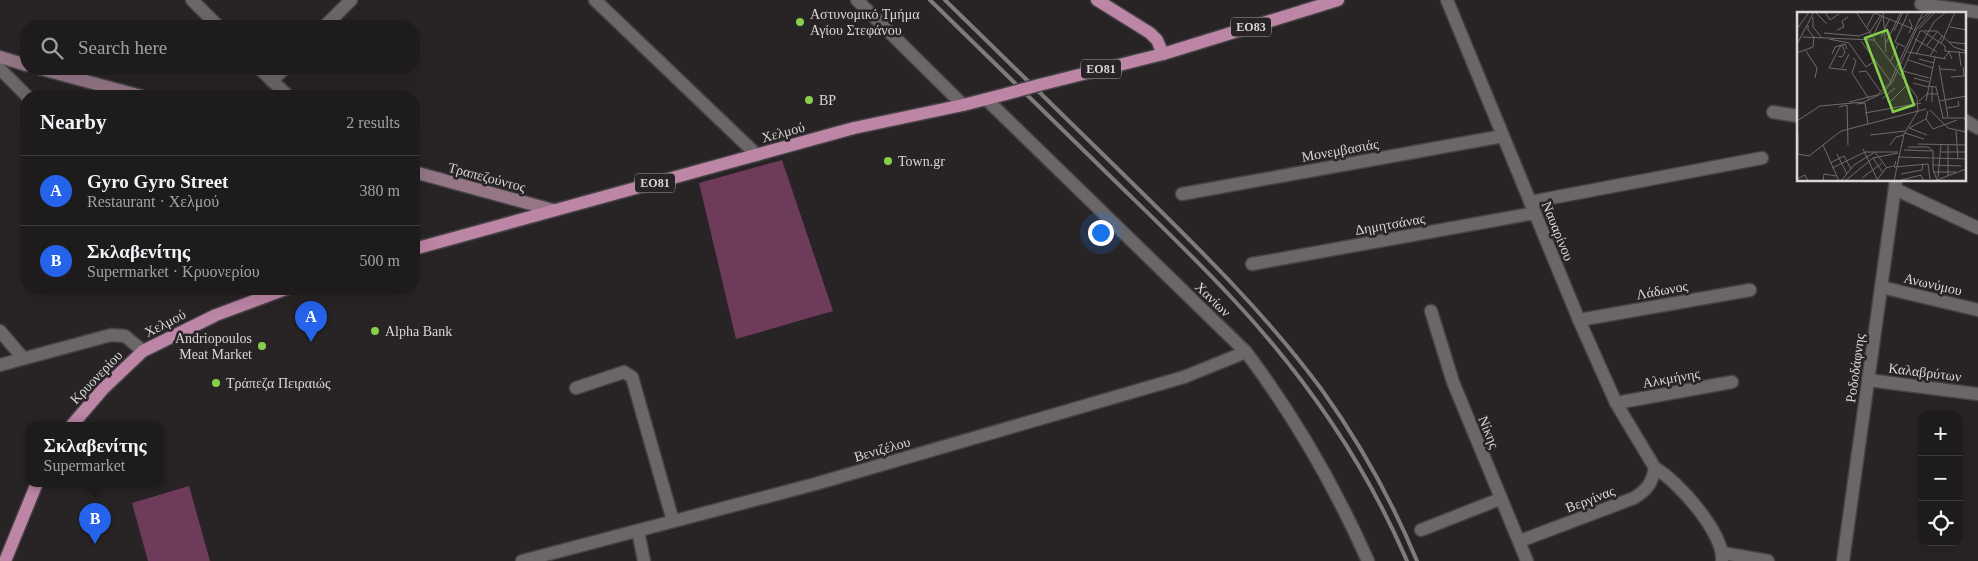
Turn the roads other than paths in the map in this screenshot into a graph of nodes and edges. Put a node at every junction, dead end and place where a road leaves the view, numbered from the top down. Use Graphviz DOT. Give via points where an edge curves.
graph roads {
  1 [pos="192,0"];
  2 [pos="351,0"];
  3 [pos="596,0"];
  4 [pos="857,0"];
  5 [pos="1097,0"];
  6 [pos="1338,0"];
  7 [pos="1447,0"];
  8 [pos="1921,6"];
  9 [pos="1978,12"];
  10 [pos="212,20"];
  11 [pos="332,20"];
  12 [pos="1163,54"];
  13 [pos="0,57"];
  14 [pos="20,63"];
  15 [pos="0,69"];
  16 [pos="63,75"];
  17 [pos="266,75"];
  18 [pos="278,75"];
  19 [pos="272,81"];
  20 [pos="22,90"];
  21 [pos="119,90"];
  22 [pos="282,90"];
  23 [pos="986,99"];
  24 [pos="963,105"];
  25 [pos="1773,112"];
  26 [pos="1797,116"];
  27 [pos="1966,121"];
  28 [pos="1978,128"];
  29 [pos="1503,136"];
  30 [pos="757,155"];
  31 [pos="1762,158"];
  32 [pos="420,174"];
  33 [pos="1896,185"];
  34 [pos="1182,194"];
  35 [pos="1532,208"];
  36 [pos="553,210"];
  37 [pos="1978,228"];
  38 [pos="420,247"];
  39 [pos="1252,264"];
  40 [pos="1881,287"];
  41 [pos="1750,290"];
  42 [pos="269,295"];
  43 [pos="1978,310"];
  44 [pos="1431,311"];
  45 [pos="1579,320"];
  46 [pos="0,331"];
  47 [pos="143,351"];
  48 [pos="1246,352"];
  49 [pos="23,358"];
  50 [pos="0,365"];
  51 [pos="1868,380"];
  52 [pos="1732,382"];
  53 [pos="576,388"];
  54 [pos="1978,394"];
  55 [pos="1616,403"];
  56 [pos="75,422"];
  57 [pos="1655,468"];
  58 [pos="35,487"];
  59 [pos="1500,498"];
  60 [pos="673,520"];
  61 [pos="1421,530"];
  62 [pos="638,531"];
  63 [pos="1520,541"];
  64 [pos="1722,557"];
  65 [pos="5,561"];
  66 [pos="522,561"];
  67 [pos="644,561"];
  68 [pos="1368,561"];
  69 [pos="1527,561"];
  70 [pos="1768,561"];
  71 [pos="1843,561"];
  1 -- 10 [label="street"];
  2 -- 11 [label="street"];
  3 -- 30 [label="street"];
  4 -- 24 [label="street"];
  5 -- 12 [label="main road" via="1150,33"];
  6 -- 12 [label="main road, ΕΟ83"];
  7 -- 29 [label="street, Ναυαρίνου"];
  8 -- 9 [label="street"];
  12 -- 23 [label="main road, Χελμού / ΕΟ81, bridge"];
  13 -- 14 [label="main road"];
  15 -- 20 [label="street"];
  16 -- 21 [label="main road"];
  17 -- 19 [label="street"];
  18 -- 19 [label="street"];
  19 -- 22 [label="street"];
  23 -- 24 [label="main road, Χελμού / ΕΟ81"];
  23 -- 48 [label="street, Χανίων"];
  24 -- 30 [label="main road, Χελμού / ΕΟ81" via="854,128"];
  25 -- 26 [label="street"];
  27 -- 28 [label="street"];
  29 -- 34 [label="street, Μονεμβασιάς"];
  29 -- 35 [label="street, Ναυαρίνου"];
  30 -- 36 [label="main road, Χελμού / ΕΟ81"];
  31 -- 35 [label="street, Δημητσάνας"];
  32 -- 36 [label="main road, Τραπεζούντος"];
  33 -- 37 [label="street"];
  33 -- 40 [label="street, Ροδοδάφνης"];
  35 -- 39 [label="street, Δημητσάνας"];
  35 -- 45 [label="street, Ναυαρίνου"];
  36 -- 38 [label="main road, Χελμού"];
  40 -- 43 [label="street, Ανωνύμου"];
  40 -- 51 [label="street, Ροδοδάφνης"];
  41 -- 45 [label="street, Λάδωνος"];
  42 -- 47 [label="main road, Χελμού" via="216,314"];
  44 -- 59 [label="street, Νίκης" via="1453,382"];
  45 -- 55 [label="street, Ναυαρίνου"];
  46 -- 49 [label="street"];
  47 -- 49 [label="street, Χελμού" via="119,334"];
  47 -- 56 [label="main road, Κρυονερίου"];
  48 -- 60 [label="street, Βενιζέλου" via="1184,377 815,484"];
  48 -- 68 [label="street, Χανίων" via="1273,388 1321,466"];
  49 -- 50 [label="street, Χελμού"];
  51 -- 54 [label="street, Καλαβρύτων"];
  51 -- 71 [label="street, Ροδοδάφνης"];
  52 -- 55 [label="street, Αλκμήνης"];
  53 -- 60 [label="street" via="624,372 632,377"];
  55 -- 57 [label="street, Ναυαρίνου"];
  57 -- 63 [label="street, Βεργίνας" via="1648,487 1634,498"];
  57 -- 64 [label="street" via="1673,480 1711,527"];
  58 -- 65 [label="main road"];
  59 -- 61 [label="street"];
  59 -- 63 [label="street, Νίκης"];
  60 -- 62 [label="street, Βενιζέλου"];
  62 -- 66 [label="street, Βενιζέλου"];
  62 -- 67 [label="street"];
  63 -- 69 [label="street, Νίκης"];
  64 -- 70 [label="street"];
}
